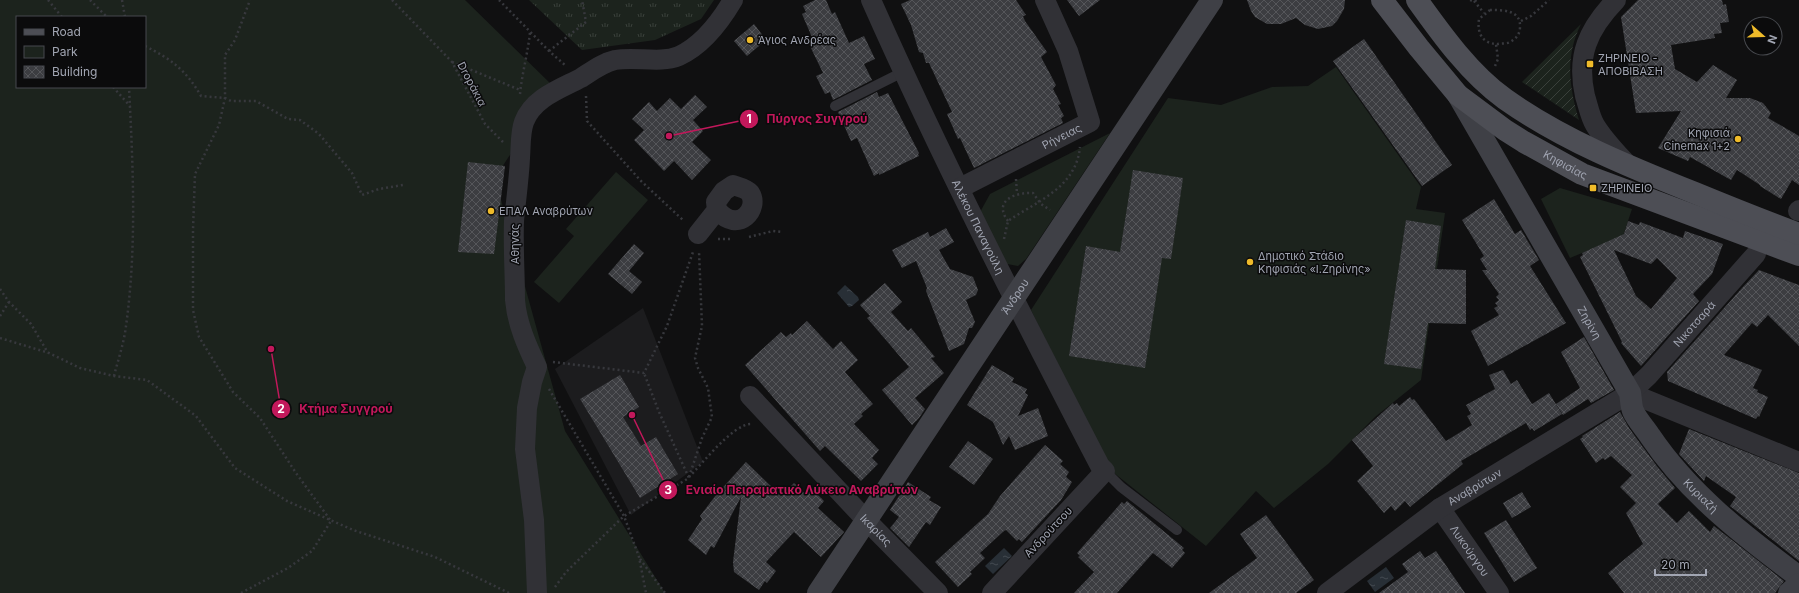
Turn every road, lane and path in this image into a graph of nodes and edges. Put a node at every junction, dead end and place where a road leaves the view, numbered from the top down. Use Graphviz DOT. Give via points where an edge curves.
graph roads {
  1 [pos="48,0"];
  2 [pos="90,0"];
  3 [pos="122,0"];
  4 [pos="250,0"];
  5 [pos="392,0"];
  6 [pos="499,0"];
  7 [pos="582,0"];
  8 [pos="733,0"];
  9 [pos="871,0"];
  10 [pos="1045,0"];
  11 [pos="1212,0"];
  12 [pos="1382,0"];
  13 [pos="1417,0"];
  14 [pos="1474,0"];
  15 [pos="1549,0"];
  16 [pos="1616,0"];
  17 [pos="1484,13"];
  18 [pos="61,16"];
  19 [pos="106,16"];
  20 [pos="125,16"];
  21 [pos="1521,21"];
  22 [pos="146,46"];
  23 [pos="550,52"];
  24 [pos="452,62"];
  25 [pos="903,72"];
  26 [pos="582,77"];
  27 [pos="114,88"];
  28 [pos="129,88"];
  29 [pos="520,90"];
  30 [pos="1458,95"];
  31 [pos="225,98"];
  32 [pos="835,106"];
  33 [pos="130,107"];
  34 [pos="1082,126"];
  35 [pos="520,158"];
  36 [pos="1629,166"];
  37 [pos="402,185"];
  38 [pos="960,188"];
  39 [pos="1039,201"];
  40 [pos="717,210"];
  41 [pos="1067,218"];
  42 [pos="1008,221"];
  43 [pos="783,232"];
  44 [pos="698,234"];
  45 [pos="1799,234"];
  46 [pos="743,238"];
  47 [pos="736,239"];
  48 [pos="993,253"];
  49 [pos="1756,254"];
  50 [pos="1799,255"];
  51 [pos="0,289"];
  52 [pos="1013,299"];
  53 [pos="9,302"];
  54 [pos="0,316"];
  55 [pos="0,338"];
  56 [pos="48,353"];
  57 [pos="535,364"];
  58 [pos="644,373"];
  59 [pos="114,376"];
  60 [pos="1630,393"];
  61 [pos="750,396"];
  62 [pos="778,426"];
  63 [pos="1799,462"];
  64 [pos="1105,471"];
  65 [pos="689,478"];
  66 [pos="1440,508"];
  67 [pos="624,516"];
  68 [pos="866,520"];
  69 [pos="331,521"];
  70 [pos="1177,530"];
  71 [pos="639,557"];
  72 [pos="1799,577"];
  73 [pos="1799,584"];
  74 [pos="1332,592"];
  75 [pos="241,593"];
  76 [pos="509,593"];
  77 [pos="537,593"];
  78 [pos="551,593"];
  79 [pos="646,593"];
  80 [pos="665,593"];
  81 [pos="818,593"];
  82 [pos="938,593"];
  83 [pos="992,593"];
  84 [pos="1499,593"];
  85 [pos="1789,593"];
  1 -- 18 [label="path"];
  2 -- 19 [label="path"];
  3 -- 20 [label="path"];
  4 -- 31 [label="path" via="235,40 225,54"];
  5 -- 24 [label="path, Dropάκια"];
  6 -- 23 [label="path"];
  7 -- 23 [label="path" via="586,22"];
  8 -- 26 [label="street, Αθηνάς" via="721,20 699,43 678,56 656,60 615,60 596,67"];
  9 -- 25 [label="street, Αλέκου Παναγούλη"];
  10 -- 34 [label="street, Ρήνειας" via="1068,51 1090,122"];
  11 -- 41 [label="main road, Άνδρου"];
  12 -- 30 [label="main road, Κηφισίας"];
  13 -- 36 [label="main road" via="1477,74 1505,99 1551,128"];
  14 -- 17 [label="path"];
  15 -- 21 [label="path"];
  16 -- 36 [label="street" via="1593,27 1587,42 1582,68 1583,85 1594,124 1608,144"];
  17 -- 21 [label="path" via="1490,10 1508,11 1517,15"];
  17 -- 21 [label="path" via="1479,19 1478,28 1481,38 1490,44 1509,43 1520,31"];
  22 -- 31 [label="path" via="166,56 190,78 201,96"];
  23 -- 26 [label="path"];
  24 -- 29 [label="path"];
  24 -- 35 [label="path, Dropάκια" via="485,124"];
  25 -- 32 [label="lane"];
  25 -- 38 [label="street, Αλέκου Παναγούλη"];
  26 -- 35 [label="street, Αθηνάς" via="534,106 524,121"];
  26 -- 44 [label="path" via="587,121 640,181"];
  27 -- 33 [label="path"];
  28 -- 33 [label="path"];
  30 -- 50 [label="main road, Κηφισίας" via="1511,134 1582,174"];
  30 -- 60 [label="main road, Ζηρίνη"];
  31 -- 37 [label="path" via="231,102 256,101 288,119 300,120 319,134 352,173 362,195"];
  31 -- 69 [label="path" via="219,125 195,174 193,310 199,337 233,392 260,418"];
  33 -- 59 [label="path" via="134,193 132,256 126,327"];
  34 -- 38 [label="street, Ρήνειας"];
  34 -- 39 [label="path" via="1080,152 1067,179 1048,197"];
  35 -- 57 [label="street, Αθηνάς" via="514,223 515,300 520,328"];
  36 -- 45 [label="main road"];
  38 -- 48 [label="street, Αλέκου Παναγούλη"];
  39 -- 41 [label="path" via="1047,209"];
  39 -- 42 [label="path"];
  39 -- 42 [label="path" via="1033,194 1013,195 1003,206 1004,216"];
  40 -- 44 [label="street"];
  41 -- 52 [label="main road, Άνδρου"];
  42 -- 48 [label="path" via="1004,240"];
  43 -- 46 [label="path" via="773,231"];
  44 -- 47 [label="path" via="723,240"];
  44 -- 58 [label="path" via="667,326"];
  44 -- 65 [label="path" via="702,326 695,358 708,388 712,417"];
  48 -- 52 [label="street, Αλέκου Παναγούλη"];
  49 -- 60 [label="street, Νικοτσαρά"];
  51 -- 53 [label="path"];
  52 -- 64 [label="street, Αλέκου Παναγούλη" via="1100,466"];
  52 -- 68 [label="main road, Άνδρου"];
  53 -- 54 [label="path"];
  53 -- 56 [label="path" via="31,324"];
  55 -- 56 [label="path"];
  56 -- 59 [label="path" via="80,368"];
  57 -- 58 [label="path"];
  57 -- 67 [label="path"];
  57 -- 77 [label="street" via="527,408 525,449 534,520"];
  58 -- 65 [label="path"];
  59 -- 69 [label="path" via="147,380 196,416 235,468 287,501"];
  60 -- 63 [label="street"];
  60 -- 66 [label="street, Αναβρύτων"];
  60 -- 72 [label="main road, Κυριαζή" via="1632,410 1662,453 1686,481 1742,534"];
  61 -- 62 [label="street, Ικαρίας"];
  62 -- 65 [label="path" via="746,424 731,433"];
  62 -- 68 [label="street, Ικαρίας"];
  64 -- 70 [label="lane"];
  64 -- 83 [label="street, Ανδρούτσου"];
  65 -- 67 [label="path"];
  66 -- 74 [label="street, Αναβρύτων"];
  66 -- 84 [label="street, Λυκούργου"];
  67 -- 71 [label="path"];
  67 -- 78 [label="path" via="566,572"];
  68 -- 81 [label="main road, Άνδρου"];
  68 -- 82 [label="street, Ικαρίας"];
  69 -- 75 [label="path" via="312,551 288,568"];
  69 -- 76 [label="path" via="434,557"];
  71 -- 79 [label="path"];
  71 -- 80 [label="path"];
  73 -- 85 [label="main road"];
}
